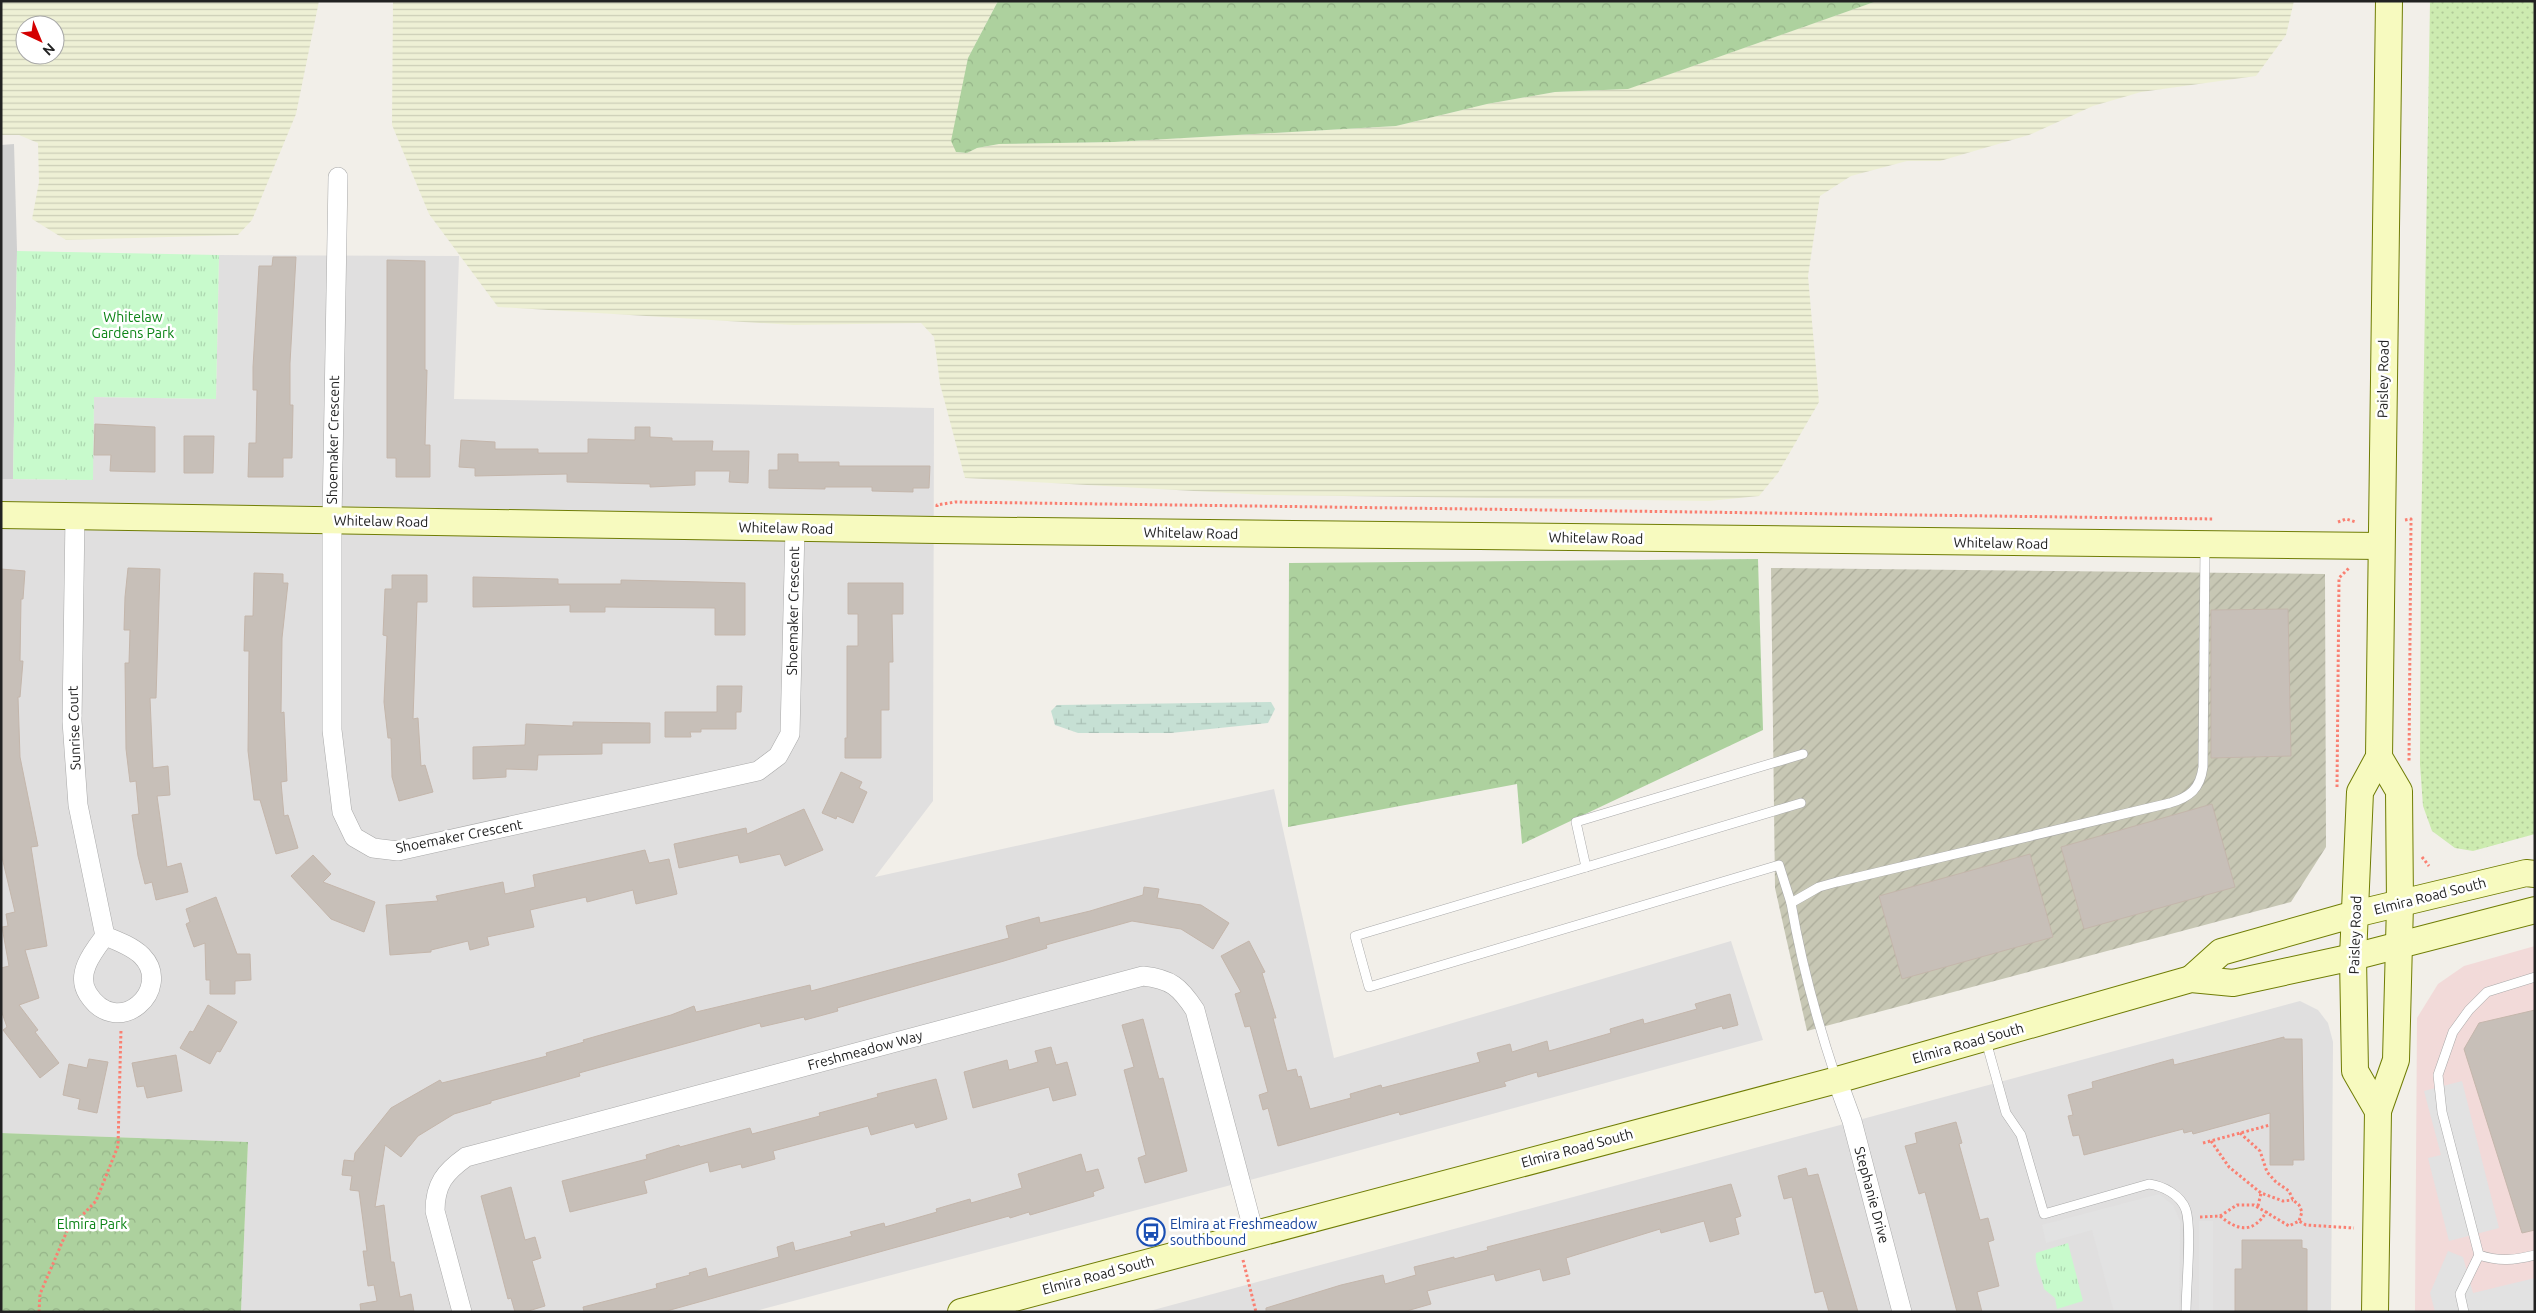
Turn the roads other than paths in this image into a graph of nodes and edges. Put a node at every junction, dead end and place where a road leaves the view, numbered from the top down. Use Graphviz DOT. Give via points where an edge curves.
graph roads {
  1 [pos="2389,1"];
  2 [pos="338,177"];
  3 [pos="1,515"];
  4 [pos="75,516"];
  5 [pos="332,520"];
  6 [pos="795,528"];
  7 [pos="2205,545"];
  8 [pos="2381,546"];
  9 [pos="1802,754"];
  10 [pos="2379,757"];
  11 [pos="1801,803"];
  12 [pos="1586,867"];
  13 [pos="2535,874"];
  14 [pos="1791,903"];
  15 [pos="2400,904"];
  16 [pos="2535,910"];
  17 [pos="2355,914"];
  18 [pos="105,936"];
  19 [pos="2398,944"];
  20 [pos="2354,957"];
  21 [pos="2535,978"];
  22 [pos="2191,979"];
  23 [pos="1985,1038"];
  24 [pos="1836,1080"];
  25 [pos="2378,1111"];
  26 [pos="1245,1236"];
  27 [pos="2479,1255"];
  28 [pos="2535,1255"];
  29 [pos="462,1312"];
  30 [pos="961,1312"];
  31 [pos="1902,1312"];
  32 [pos="2186,1312"];
  33 [pos="2375,1312"];
  34 [pos="2464,1312"];
  1 -- 8 [label="street, Paisley Road"];
  2 -- 5 [label="street, Shoemaker Crescent"];
  3 -- 4 [label="street, Whitelaw Road"];
  4 -- 5 [label="street, Whitelaw Road"];
  4 -- 18 [label="street, Sunrise Court" via="72,721 78,805"];
  5 -- 6 [label="street, Whitelaw Road"];
  5 -- 6 [label="street, Shoemaker Crescent" via="332,730 342,812 354,837 372,848 398,851 758,771 778,756 790,734"];
  6 -- 7 [label="street, Whitelaw Road"];
  7 -- 8 [label="street, Whitelaw Road"];
  7 -- 14 [label="lane" via="2203,767 2199,786 2192,793 2170,803 1838,882"];
  8 -- 10 [label="street, Paisley Road"];
  9 -- 12 [label="lane" via="1576,822"];
  10 -- 15 [label="street" via="2399,791"];
  10 -- 17 [label="street, Paisley Road" via="2360,792"];
  11 -- 12 [label="lane"];
  12 -- 14 [label="lane" via="1355,936 1369,987 1779,865"];
  13 -- 15 [label="street, Elmira Road South" via="2526,873"];
  14 -- 24 [label="lane" via="1821,1033"];
  15 -- 17 [label="street, Elmira Road South"];
  15 -- 19 [label="street"];
  16 -- 19 [label="street, Elmira Road South"];
  17 -- 20 [label="street, Paisley Road"];
  17 -- 22 [label="street, Elmira Road South" via="2221,952"];
  18 -- 18 [label="street" via="86,965 83,980 94,1004 104,1010 122,1013 142,1003 152,982 150,970 143,957"];
  19 -- 20 [label="street, Elmira Road South"];
  19 -- 25 [label="street" via="2396,1060"];
  20 -- 22 [label="street, Elmira Road South" via="2233,983"];
  20 -- 25 [label="street, Paisley Road" via="2355,1071"];
  21 -- 27 [label="lane" via="2487,992 2453,1032 2438,1075 2442,1112"];
  22 -- 23 [label="street, Elmira Road South"];
  23 -- 24 [label="street, Elmira Road South"];
  23 -- 32 [label="lane" via="2006,1113 2021,1135 2044,1214 2149,1184 2160,1186 2174,1195 2186,1209"];
  24 -- 26 [label="street, Elmira Road South"];
  24 -- 31 [label="street, Stephanie Drive" via="1852,1121"];
  25 -- 33 [label="street"];
  26 -- 29 [label="street, Freshmeadow Way" via="1195,1010 1182,990 1162,978 1143,976 466,1157 447,1170 435,1199"];
  26 -- 30 [label="street, Elmira Road South"];
  27 -- 28 [label="lane" via="2508,1261"];
  27 -- 34 [label="lane" via="2460,1294"];
}
